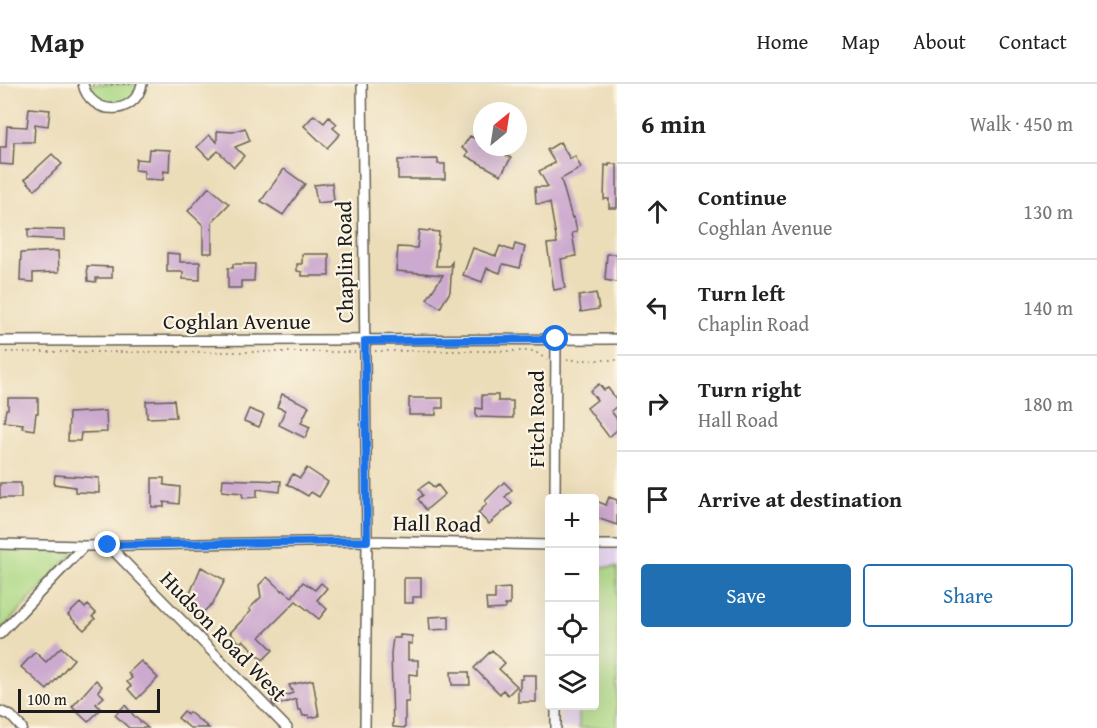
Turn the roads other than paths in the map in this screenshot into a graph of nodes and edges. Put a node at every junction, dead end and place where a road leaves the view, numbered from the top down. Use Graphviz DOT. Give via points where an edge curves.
graph roads {
  1 [pos="83,84"];
  2 [pos="142,84"];
  3 [pos="362,84"];
  4 [pos="556,339"];
  5 [pos="617,339"];
  6 [pos="0,341"];
  7 [pos="365,341"];
  8 [pos="555,494"];
  9 [pos="367,541"];
  10 [pos="0,544"];
  11 [pos="108,545"];
  12 [pos="545,545"];
  13 [pos="599,545"];
  14 [pos="617,545"];
  15 [pos="84,546"];
  16 [pos="0,634"];
  17 [pos="556,710"];
  18 [pos="0,711"];
  19 [pos="22,728"];
  20 [pos="287,728"];
  21 [pos="365,728"];
  22 [pos="556,728"];
  1 -- 2 [label="street" via="91,101 112,110 134,101"];
  3 -- 7 [label="street, Chaplin Road"];
  4 -- 5 [label="street, Coghlan Avenue"];
  4 -- 7 [label="street, Coghlan Avenue"];
  4 -- 8 [label="street, Fitch Road"];
  6 -- 7 [label="street, Coghlan Avenue"];
  7 -- 9 [label="street, Chaplin Road"];
  9 -- 11 [label="street, Hall Road"];
  9 -- 12 [label="street, Hall Road"];
  9 -- 21 [label="street, Chaplin Road"];
  10 -- 15 [label="street, Hall Road"];
  11 -- 15 [label="street, Hall Road"];
  11 -- 20 [label="street, Hudson Road West"];
  13 -- 14 [label="street"];
  15 -- 16 [label="street"];
  17 -- 22 [label="street"];
  18 -- 19 [label="street"];
}
